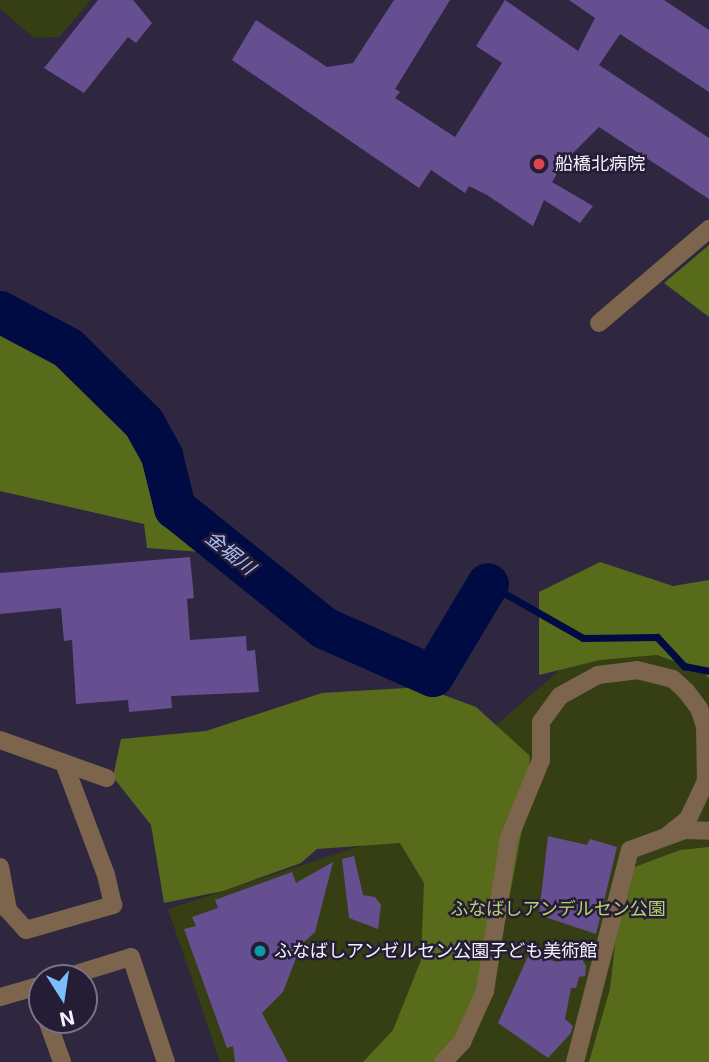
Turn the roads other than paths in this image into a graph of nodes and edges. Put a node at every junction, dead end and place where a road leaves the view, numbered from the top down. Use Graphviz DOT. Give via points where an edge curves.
graph roads {
  1 [pos="709,229"];
  2 [pos="599,323"];
  3 [pos="0,740"];
  4 [pos="64,763"];
  5 [pos="106,778"];
  6 [pos="708,828"];
  7 [pos="668,835"];
  8 [pos="0,867"];
  9 [pos="4,912"];
  10 [pos="98,967"];
  11 [pos="28,989"];
  12 [pos="0,997"];
  13 [pos="52,1034"];
  14 [pos="62,1062"];
  15 [pos="166,1062"];
  16 [pos="443,1062"];
  17 [pos="575,1062"];
  1 -- 2 [label="street"];
  3 -- 4 [label="street"];
  4 -- 5 [label="street"];
  4 -- 9 [label="street" via="113,905 26,930"];
  6 -- 7 [label="street"];
  7 -- 16 [label="street" via="688,819 706,781 705,726 686,691 673,679 638,670 598,675 560,696 541,722 541,760 509,838 485,991 462,1042"];
  7 -- 17 [label="street" via="637,844 626,859"];
  8 -- 9 [label="street"];
  10 -- 15 [label="street" via="131,957"];
  11 -- 12 [label="street"];
  13 -- 14 [label="street"];
}
